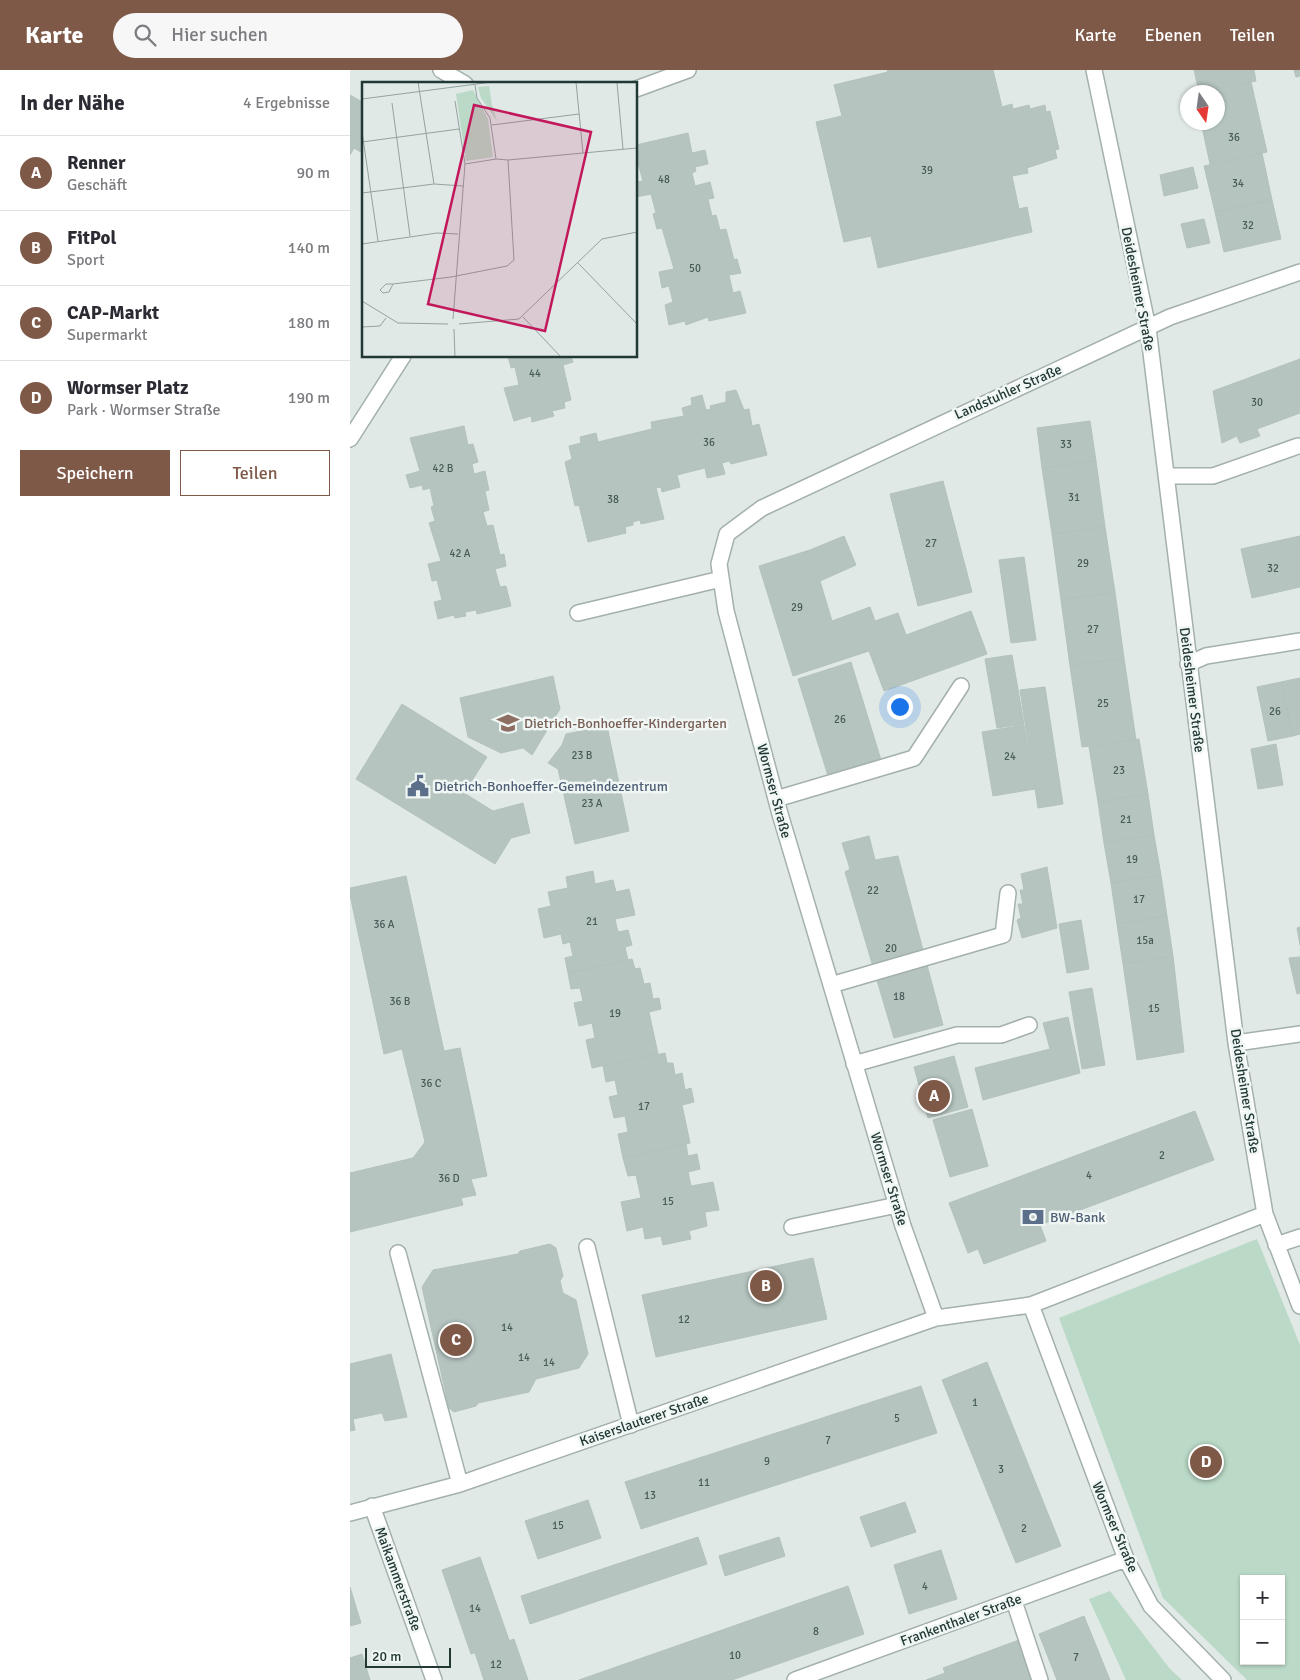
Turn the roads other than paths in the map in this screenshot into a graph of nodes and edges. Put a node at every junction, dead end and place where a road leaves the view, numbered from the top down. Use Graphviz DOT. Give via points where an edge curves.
graph roads {
  1 [pos="441,70"];
  2 [pos="688,70"];
  3 [pos="1094,70"];
  4 [pos="462,82"];
  5 [pos="638,88"];
  6 [pos="1300,272"];
  7 [pos="1148,328"];
  8 [pos="402,358"];
  9 [pos="350,439"];
  10 [pos="1298,446"];
  11 [pos="1166,476"];
  12 [pos="727,534"];
  13 [pos="721,579"];
  14 [pos="578,613"];
  15 [pos="1300,641"];
  16 [pos="1188,664"];
  17 [pos="961,686"];
  18 [pos="776,799"];
  19 [pos="1008,893"];
  20 [pos="831,985"];
  21 [pos="1029,1025"];
  22 [pos="1300,1034"];
  23 [pos="1236,1043"];
  24 [pos="854,1064"];
  25 [pos="896,1204"];
  26 [pos="1264,1214"];
  27 [pos="792,1227"];
  28 [pos="1300,1237"];
  29 [pos="1276,1245"];
  30 [pos="587,1247"];
  31 [pos="398,1253"];
  32 [pos="1030,1304"];
  33 [pos="1300,1306"];
  34 [pos="936,1318"];
  35 [pos="631,1425"];
  36 [pos="460,1484"];
  37 [pos="372,1506"];
  38 [pos="350,1513"];
  39 [pos="1126,1559"];
  40 [pos="1014,1601"];
  41 [pos="434,1680"];
  42 [pos="795,1680"];
  43 [pos="1040,1680"];
  44 [pos="1223,1680"];
  1 -- 4 [label="street"];
  2 -- 5 [label="street"];
  3 -- 7 [label="street, Deidesheimer Straße"];
  6 -- 7 [label="street, Landstuhler Straße" via="1170,317"];
  7 -- 11 [label="street, Deidesheimer Straße"];
  7 -- 12 [label="street, Landstuhler Straße" via="934,425 762,508"];
  8 -- 9 [label="street"];
  10 -- 11 [label="street" via="1212,476"];
  11 -- 16 [label="street, Deidesheimer Straße"];
  12 -- 13 [label="street, Wormser Straße" via="719,564"];
  13 -- 14 [label="street"];
  13 -- 18 [label="street, Wormser Straße" via="726,611"];
  15 -- 16 [label="street" via="1206,656"];
  16 -- 23 [label="street, Deidesheimer Straße"];
  17 -- 18 [label="street" via="914,758"];
  18 -- 20 [label="street, Wormser Straße"];
  19 -- 20 [label="street" via="1003,935"];
  20 -- 24 [label="street, Wormser Straße"];
  21 -- 24 [label="street" via="1001,1035 957,1036"];
  22 -- 23 [label="street"];
  23 -- 26 [label="street, Deidesheimer Straße"];
  24 -- 25 [label="street, Wormser Straße"];
  25 -- 27 [label="street"];
  25 -- 34 [label="street, Wormser Straße"];
  26 -- 29 [label="street, Deidesheimer Straße"];
  26 -- 32 [label="street"];
  28 -- 29 [label="street"];
  29 -- 33 [label="street, Deidesheimer Straße"];
  30 -- 35 [label="street"];
  31 -- 36 [label="street"];
  32 -- 34 [label="street"];
  32 -- 39 [label="street, Wormser Straße"];
  34 -- 35 [label="street, Kaiserslauterer Straße"];
  35 -- 36 [label="street, Kaiserslauterer Straße"];
  36 -- 37 [label="street, Kaiserslauterer Straße"];
  37 -- 38 [label="street, Kaiserslauterer Straße"];
  37 -- 41 [label="street, Maikammerstraße"];
  39 -- 40 [label="street, Frankenthaler Straße"];
  39 -- 44 [label="street, Wormser Straße" via="1151,1606"];
  40 -- 42 [label="street, Frankenthaler Straße"];
  40 -- 43 [label="street"];
}
